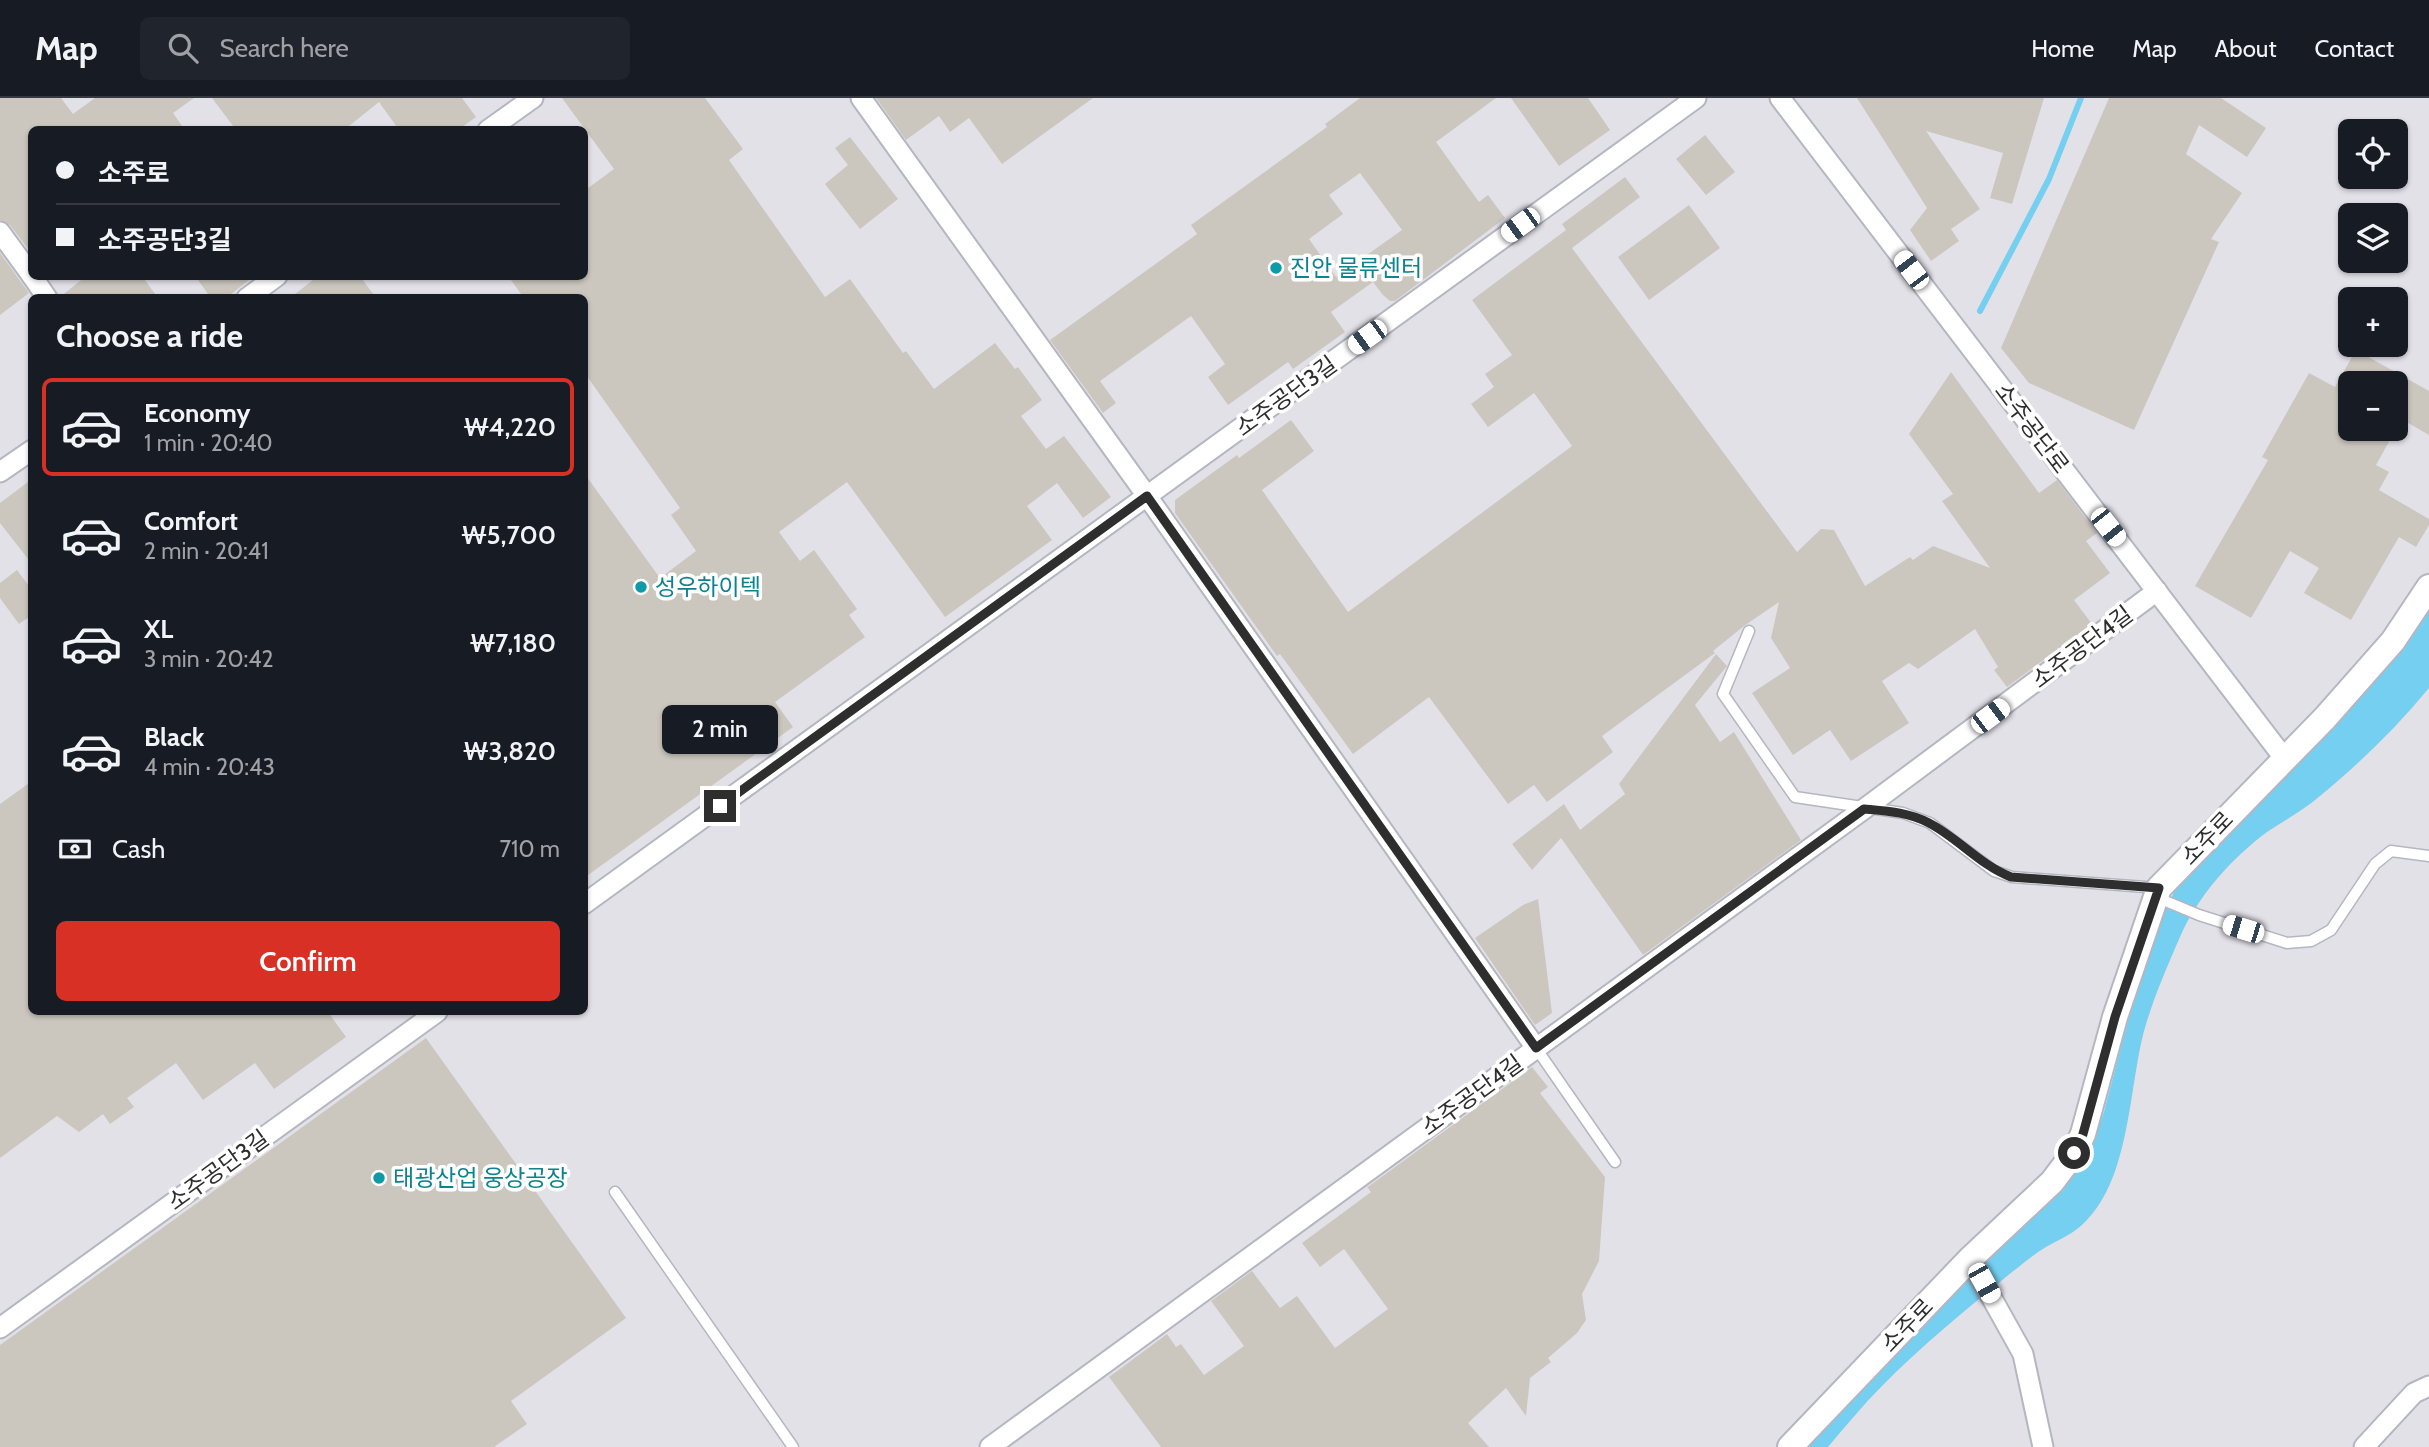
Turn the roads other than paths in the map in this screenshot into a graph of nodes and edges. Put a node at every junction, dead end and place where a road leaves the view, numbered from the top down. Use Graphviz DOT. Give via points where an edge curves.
graph roads {
  1 [pos="533,98"];
  2 [pos="860,98"];
  3 [pos="1696,98"];
  4 [pos="1780,98"];
  5 [pos="494,126"];
  6 [pos="0,232"];
  7 [pos="28,270"];
  8 [pos="272,280"];
  9 [pos="252,294"];
  10 [pos="28,453"];
  11 [pos="0,472"];
  12 [pos="1147,496"];
  13 [pos="2429,587"];
  14 [pos="2157,592"];
  15 [pos="1749,631"];
  16 [pos="2284,758"];
  17 [pos="1864,809"];
  18 [pos="2429,856"];
  19 [pos="2159,888"];
  20 [pos="588,901"];
  21 [pos="433,1015"];
  22 [pos="1536,1048"];
  23 [pos="1615,1162"];
  24 [pos="615,1192"];
  25 [pos="1970,1259"];
  26 [pos="0,1328"];
  27 [pos="2429,1386"];
  28 [pos="793,1447"];
  29 [pos="990,1447"];
  30 [pos="1790,1447"];
  31 [pos="2043,1447"];
  32 [pos="2364,1447"];
  1 -- 5 [label="street"];
  2 -- 12 [label="street"];
  3 -- 12 [label="street, 소주공단3길"];
  4 -- 14 [label="street, 소주공단로"];
  6 -- 7 [label="street"];
  8 -- 9 [label="street"];
  10 -- 11 [label="street"];
  12 -- 20 [label="street, 소주공단3길"];
  12 -- 22 [label="street"];
  13 -- 16 [label="street, 소주로" via="2393,641"];
  14 -- 16 [label="street, 소주공단로"];
  14 -- 17 [label="street, 소주공단4길"];
  15 -- 17 [label="lane" via="1723,694 1795,797"];
  16 -- 19 [label="street, 소주로"];
  17 -- 19 [label="lane" via="1903,813 1930,823 1994,870 2011,877"];
  17 -- 22 [label="street, 소주공단4길"];
  18 -- 19 [label="lane" via="2391,851 2375,864 2331,930 2311,941 2287,943 2199,915 2163,900"];
  19 -- 25 [label="street, 소주로" via="2074,1153 2052,1182"];
  21 -- 26 [label="street, 소주공단3길"];
  22 -- 23 [label="lane"];
  22 -- 29 [label="street, 소주공단4길"];
  24 -- 28 [label="lane"];
  25 -- 30 [label="street, 소주로"];
  25 -- 31 [label="street" via="2023,1354"];
  27 -- 32 [label="street" via="2414,1393"];
}
